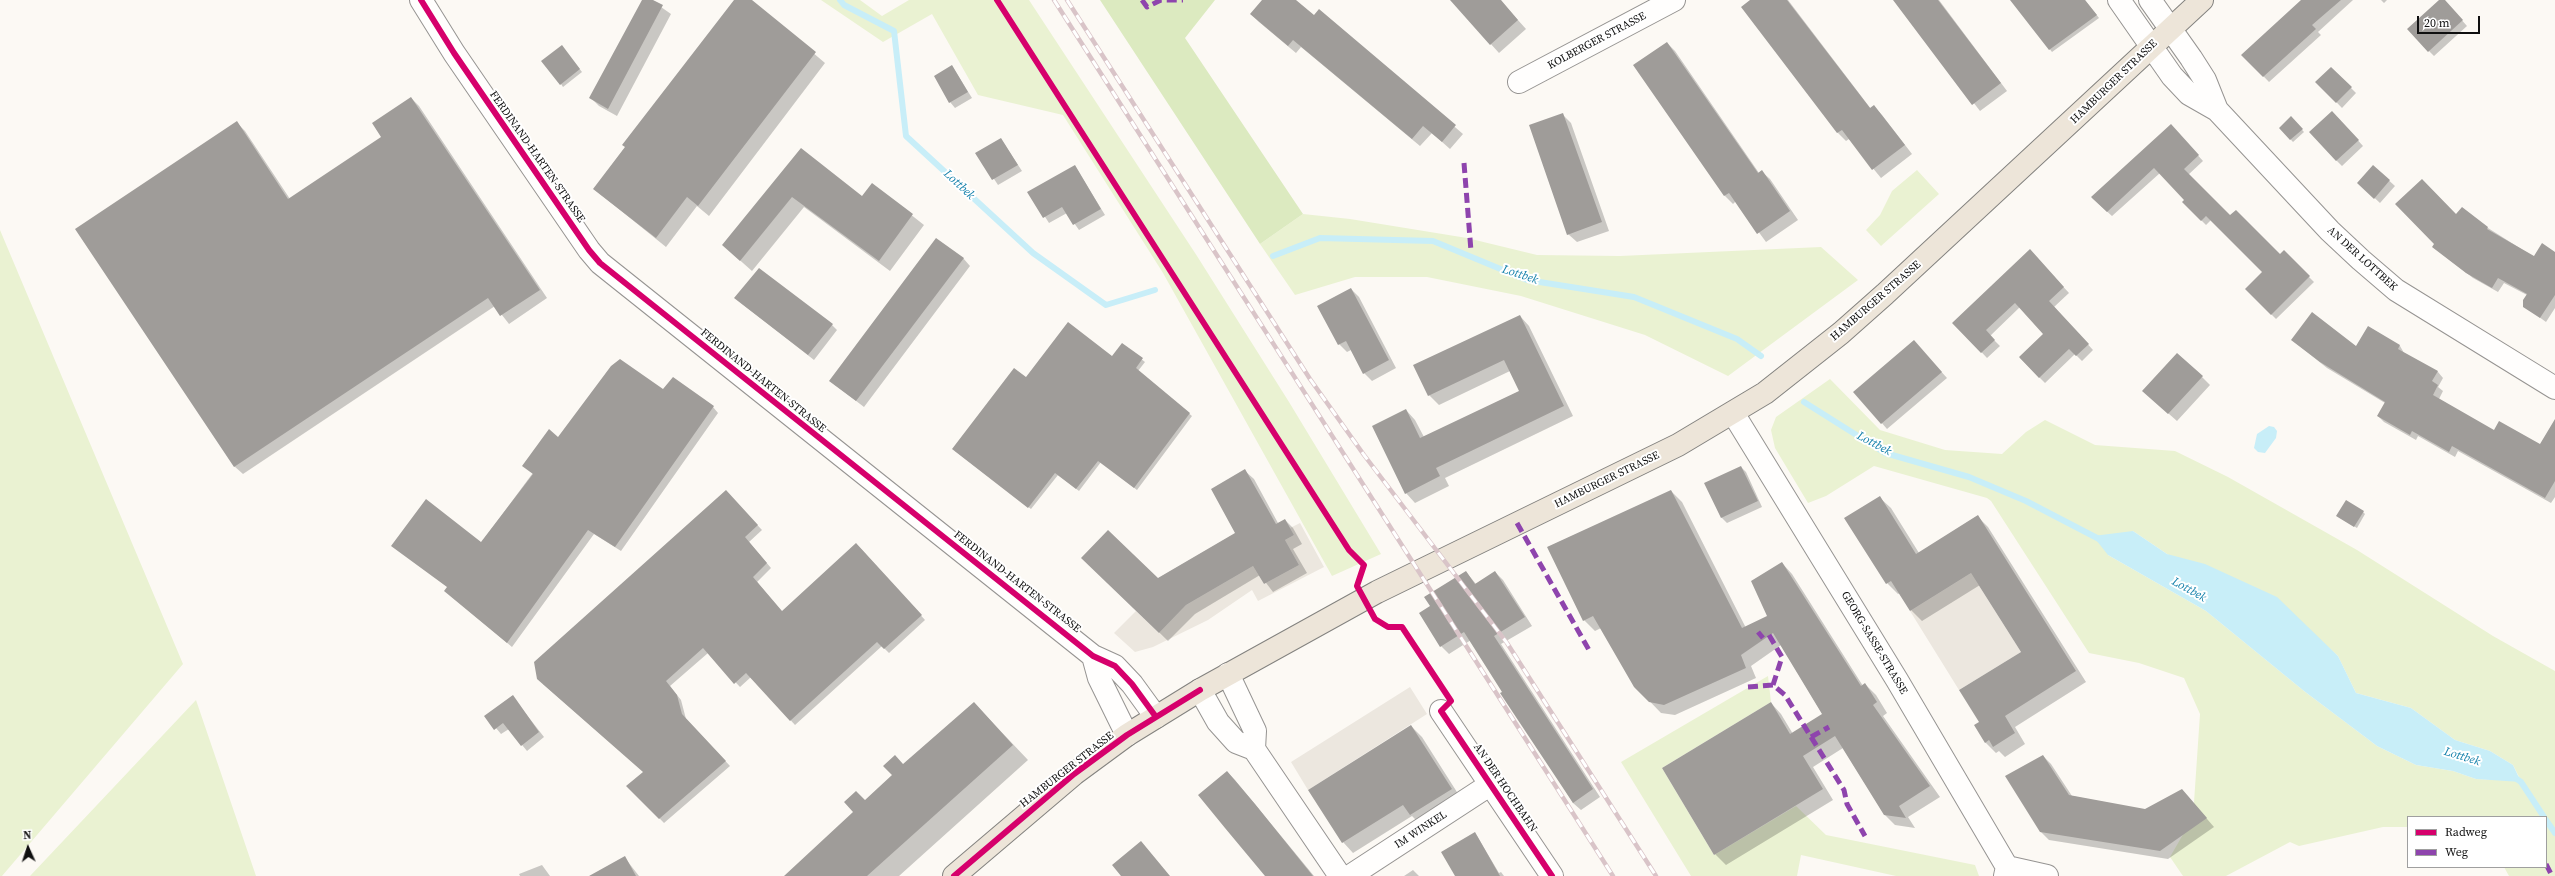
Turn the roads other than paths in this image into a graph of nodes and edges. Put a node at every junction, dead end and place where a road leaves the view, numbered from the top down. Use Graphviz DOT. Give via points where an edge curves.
graph roads {
  1 [pos="421,0"];
  2 [pos="1674,0"];
  3 [pos="2119,0"];
  4 [pos="2150,0"];
  5 [pos="2202,0"];
  6 [pos="2170,28"];
  7 [pos="2152,46"];
  8 [pos="1519,82"];
  9 [pos="2217,110"];
  10 [pos="2553,382"];
  11 [pos="1733,414"];
  12 [pos="1093,656"];
  13 [pos="1228,674"];
  14 [pos="1200,690"];
  15 [pos="1441,710"];
  16 [pos="1156,717"];
  17 [pos="1127,736"];
  18 [pos="1254,749"];
  19 [pos="1491,784"];
  20 [pos="2006,872"];
  21 [pos="954,876"];
  22 [pos="1340,876"];
  23 [pos="1350,876"];
  24 [pos="1552,876"];
  25 [pos="2047,876"];
  1 -- 12 [label="street, FERDINAND-HARTEN-STRASSE" via="454,53 600,262"];
  2 -- 8 [label="street, KOLBERGER STRASSE"];
  3 -- 7 [label="street"];
  4 -- 6 [label="street"];
  5 -- 6 [label="main road, HAMBURGER STRASSE"];
  6 -- 7 [label="main road, HAMBURGER STRASSE"];
  6 -- 9 [label="street, AN DER LOTTBEK" via="2205,80"];
  7 -- 9 [label="street, AN DER LOTTBEK" via="2172,76 2189,94"];
  7 -- 11 [label="main road, HAMBURGER STRASSE" via="1885,294 1799,367"];
  9 -- 10 [label="street, AN DER LOTTBEK" via="2330,231 2396,290"];
  11 -- 13 [label="main road, HAMBURGER STRASSE" via="1634,468 1377,592"];
  11 -- 20 [label="street, GEORG-SASSE-STRASSE" via="1897,680"];
  12 -- 16 [label="street, FERDINAND-HARTEN-STRASSE" via="1114,666 1132,684"];
  12 -- 17 [label="street" via="1098,678"];
  13 -- 14 [label="main road, HAMBURGER STRASSE"];
  13 -- 18 [label="street" via="1255,731"];
  14 -- 16 [label="main road, HAMBURGER STRASSE"];
  14 -- 18 [label="street" via="1218,722 1236,742"];
  15 -- 19 [label="street, AN DER HOCHBAHN"];
  16 -- 17 [label="main road, HAMBURGER STRASSE"];
  17 -- 21 [label="main road, HAMBURGER STRASSE" via="1074,774"];
  18 -- 22 [label="street"];
  19 -- 23 [label="street, IM WINKEL"];
  19 -- 24 [label="street, AN DER HOCHBAHN"];
  20 -- 25 [label="street"];
}
